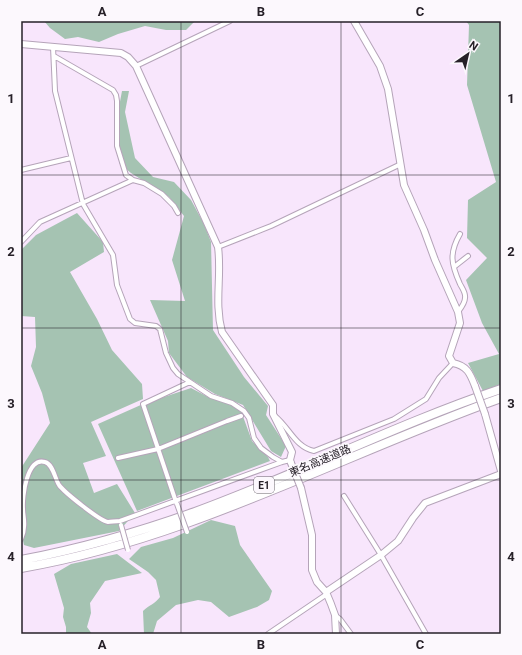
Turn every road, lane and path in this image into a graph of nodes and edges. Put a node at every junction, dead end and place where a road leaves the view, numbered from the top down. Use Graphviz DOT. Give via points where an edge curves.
graph roads {
  1 [pos="230,21"];
  2 [pos="354,21"];
  3 [pos="21,44"];
  4 [pos="53,47"];
  5 [pos="54,56"];
  6 [pos="136,66"];
  7 [pos="71,158"];
  8 [pos="401,164"];
  9 [pos="21,170"];
  10 [pos="133,180"];
  11 [pos="83,204"];
  12 [pos="178,213"];
  13 [pos="460,234"];
  14 [pos="21,242"];
  15 [pos="218,247"];
  16 [pos="468,256"];
  17 [pos="454,267"];
  18 [pos="458,312"];
  19 [pos="452,363"];
  20 [pos="190,382"];
  21 [pos="501,389"];
  22 [pos="501,398"];
  23 [pos="273,414"];
  24 [pos="242,416"];
  25 [pos="158,450"];
  26 [pos="118,458"];
  27 [pos="282,462"];
  28 [pos="290,462"];
  29 [pos="501,472"];
  30 [pos="344,496"];
  31 [pos="177,502"];
  32 [pos="120,523"];
  33 [pos="187,532"];
  34 [pos="21,539"];
  35 [pos="128,550"];
  36 [pos="381,556"];
  37 [pos="21,560"];
  38 [pos="21,568"];
  39 [pos="327,593"];
  40 [pos="335,615"];
  41 [pos="268,634"];
  42 [pos="336,634"];
  43 [pos="351,634"];
  44 [pos="426,634"];
  1 -- 6 [label="street"];
  2 -- 8 [label="street" via="380,66 388,90"];
  3 -- 4 [label="street"];
  4 -- 5 [label="street"];
  4 -- 6 [label="street" via="121,53"];
  5 -- 7 [label="street" via="55,91"];
  5 -- 10 [label="street" via="113,90 116,95 117,146 126,175"];
  6 -- 15 [label="street"];
  7 -- 9 [label="street"];
  7 -- 11 [label="street"];
  8 -- 15 [label="street" via="271,226"];
  8 -- 18 [label="street" via="404,185"];
  10 -- 11 [label="street"];
  10 -- 12 [label="street" via="144,182 162,194"];
  11 -- 14 [label="street" via="40,222"];
  11 -- 20 [label="street" via="114,255 116,285 130,319 135,323 156,326 160,330 173,368"];
  13 -- 17 [label="street" via="453,248"];
  15 -- 23 [label="street" via="217,305 222,332 273,405"];
  16 -- 17 [label="street"];
  17 -- 18 [label="street" via="465,295"];
  18 -- 19 [label="street" via="460,323 450,356"];
  19 -- 23 [label="street" via="426,399 394,419 314,451 298,443"];
  19 -- 29 [label="street, bridge" via="464,367 471,376 485,414"];
  20 -- 25 [label="street" via="143,404"];
  20 -- 27 [label="street" via="211,396 244,410 249,418 254,438 261,448"];
  21 -- 37 [label="highway, 東名高速道路 / E1" via="195,512 113,538"];
  22 -- 38 [label="highway, 東名高速道路 / E1" via="198,520 72,558"];
  23 -- 28 [label="street" via="292,452"];
  24 -- 25 [label="street"];
  25 -- 26 [label="street"];
  25 -- 31 [label="street"];
  27 -- 28 [label="street"];
  27 -- 31 [label="street"];
  28 -- 39 [label="street, bridge" via="301,488 312,535 312,570 317,582"];
  29 -- 36 [label="street" via="426,503 398,541"];
  30 -- 36 [label="street"];
  31 -- 32 [label="street"];
  31 -- 33 [label="street, bridge"];
  32 -- 34 [label="street" via="107,522 78,502 59,485 48,464 39,461 29,472 25,488 25,525"];
  32 -- 35 [label="street, bridge"];
  36 -- 39 [label="street"];
  36 -- 44 [label="street"];
  39 -- 40 [label="street"];
  39 -- 41 [label="street"];
  40 -- 42 [label="street"];
  40 -- 43 [label="street"];
}
